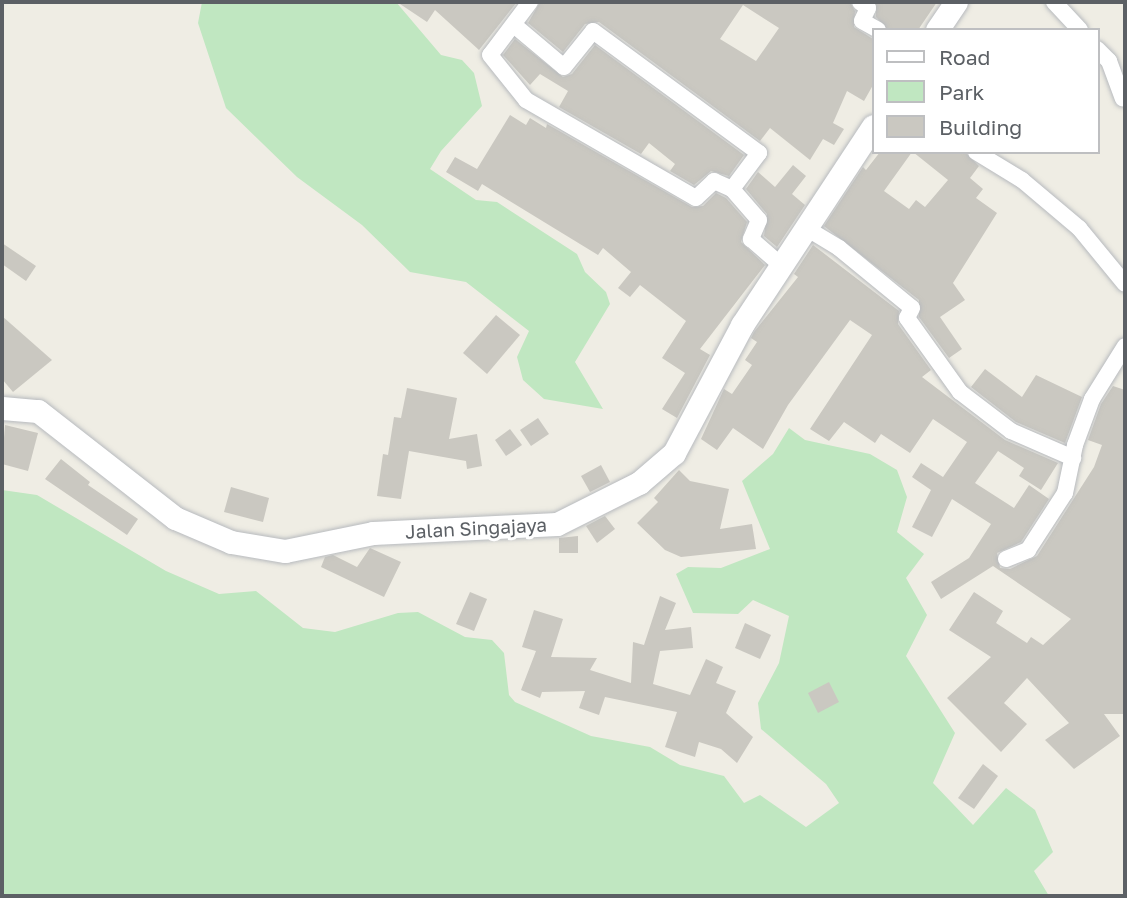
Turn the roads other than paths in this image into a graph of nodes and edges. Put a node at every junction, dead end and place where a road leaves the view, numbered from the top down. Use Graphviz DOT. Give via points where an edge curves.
graph roads {
  1 [pos="530,2"];
  2 [pos="860,2"];
  3 [pos="956,2"];
  4 [pos="1054,2"];
  5 [pos="514,25"];
  6 [pos="874,28"];
  7 [pos="938,28"];
  8 [pos="1078,28"];
  9 [pos="1099,51"];
  10 [pos="1123,99"];
  11 [pos="872,128"];
  12 [pos="979,154"];
  13 [pos="732,189"];
  14 [pos="806,228"];
  15 [pos="780,264"];
  16 [pos="1125,284"];
  17 [pos="1125,346"];
  18 [pos="2,408"];
  19 [pos="1073,458"];
  20 [pos="1006,559"];
  1 -- 5 [label="street"];
  2 -- 6 [label="street" via="868,8 862,21"];
  3 -- 7 [label="street"];
  4 -- 8 [label="street"];
  5 -- 13 [label="street" via="490,55 526,100 696,198 714,181"];
  5 -- 13 [label="street" via="564,67 593,31 651,78 759,153"];
  9 -- 10 [label="street" via="1109,61"];
  11 -- 14 [label="street, Jalan Singajaya"];
  12 -- 16 [label="street" via="1023,180 1079,228"];
  13 -- 15 [label="street" via="759,220 751,239"];
  14 -- 15 [label="street, Jalan Singajaya"];
  14 -- 19 [label="street" via="839,248 912,308 907,318 960,392 1011,431"];
  15 -- 18 [label="street, Jalan Singajaya" via="742,325 683,440 665,463 584,514 547,527 373,533 285,551 230,542 192,528 38,411"];
  17 -- 19 [label="street" via="1092,399"];
  19 -- 20 [label="street" via="1065,493 1029,548"];
}
